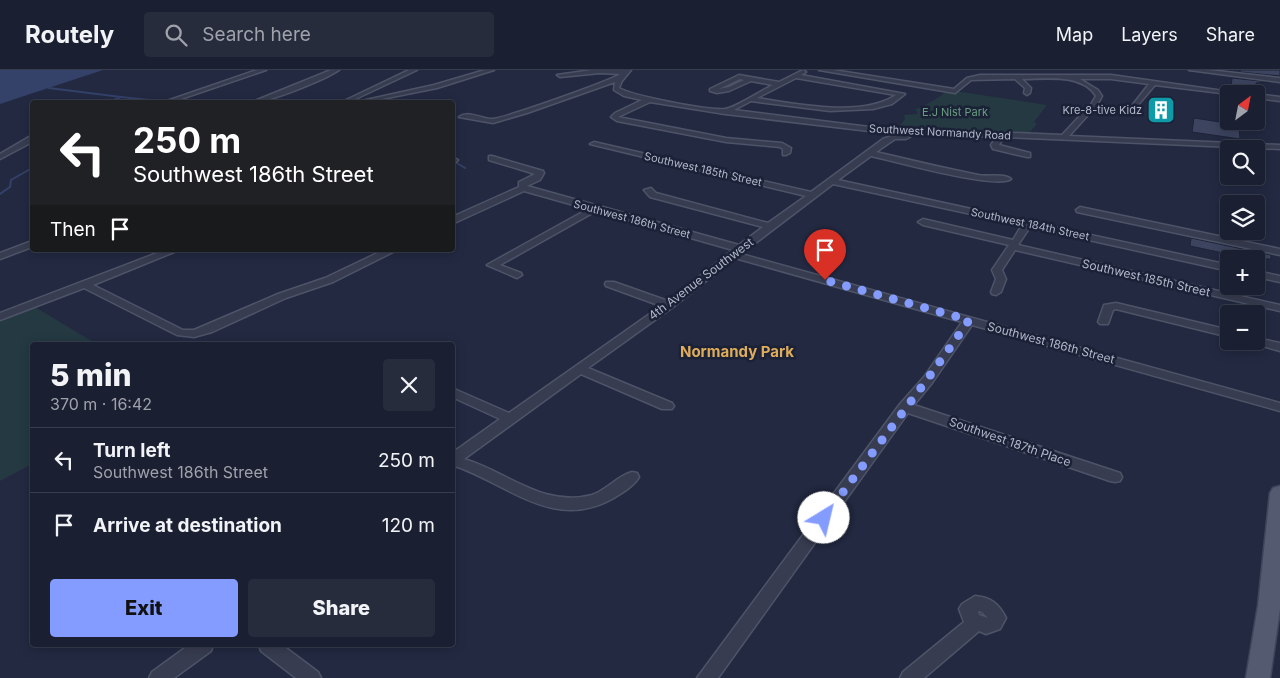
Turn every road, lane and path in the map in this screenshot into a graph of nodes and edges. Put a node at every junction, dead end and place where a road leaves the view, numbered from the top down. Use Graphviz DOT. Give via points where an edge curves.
graph roads {
  1 [pos="263,70"];
  2 [pos="336,70"];
  3 [pos="414,70"];
  4 [pos="491,70"];
  5 [pos="807,70"];
  6 [pos="822,70"];
  7 [pos="879,70"];
  8 [pos="1062,70"];
  9 [pos="1192,70"];
  10 [pos="560,74"];
  11 [pos="625,74"];
  12 [pos="796,76"];
  13 [pos="1016,76"];
  14 [pos="1072,76"];
  15 [pos="866,77"];
  16 [pos="747,78"];
  17 [pos="1280,80"];
  18 [pos="1154,82"];
  19 [pos="779,84"];
  20 [pos="1220,91"];
  21 [pos="1027,93"];
  22 [pos="1265,97"];
  23 [pos="750,99"];
  24 [pos="1280,99"];
  25 [pos="173,100"];
  26 [pos="261,100"];
  27 [pos="350,100"];
  28 [pos="370,100"];
  29 [pos="648,100"];
  30 [pos="1131,111"];
  31 [pos="725,112"];
  32 [pos="462,117"];
  33 [pos="961,134"];
  34 [pos="1002,135"];
  35 [pos="1066,136"];
  36 [pos="30,139"];
  37 [pos="594,144"];
  38 [pos="1280,147"];
  39 [pos="786,153"];
  40 [pos="870,153"];
  41 [pos="1027,156"];
  42 [pos="0,157"];
  43 [pos="492,158"];
  44 [pos="1007,179"];
  45 [pos="832,181"];
  46 [pos="523,188"];
  47 [pos="648,190"];
  48 [pos="813,195"];
  49 [pos="594,209"];
  50 [pos="1080,210"];
  51 [pos="455,220"];
  52 [pos="923,222"];
  53 [pos="1028,224"];
  54 [pos="770,226"];
  55 [pos="30,245"];
  56 [pos="1014,245"];
  57 [pos="169,252"];
  58 [pos="388,252"];
  59 [pos="738,252"];
  60 [pos="1280,252"];
  61 [pos="0,256"];
  62 [pos="1220,266"];
  63 [pos="517,275"];
  64 [pos="1265,276"];
  65 [pos="1280,279"];
  66 [pos="610,284"];
  67 [pos="85,285"];
  68 [pos="996,292"];
  69 [pos="669,305"];
  70 [pos="1280,308"];
  71 [pos="0,317"];
  72 [pos="969,320"];
  73 [pos="1104,322"];
  74 [pos="1220,332"];
  75 [pos="1265,343"];
  76 [pos="1280,347"];
  77 [pos="579,369"];
  78 [pos="455,393"];
  79 [pos="667,406"];
  80 [pos="905,407"];
  81 [pos="1280,407"];
  82 [pos="510,418"];
  83 [pos="455,458"];
  84 [pos="455,461"];
  85 [pos="632,477"];
  86 [pos="1115,478"];
  87 [pos="1280,493"];
  88 [pos="976,623"];
  89 [pos="201,647"];
  90 [pos="271,647"];
  91 [pos="713,676"];
  92 [pos="159,678"];
  93 [pos="311,678"];
  94 [pos="910,678"];
  95 [pos="1258,678"];
  1 -- 25 [label="street"];
  2 -- 26 [label="street"];
  3 -- 27 [label="street"];
  4 -- 28 [label="street" via="435,87"];
  5 -- 12 [label="street"];
  6 -- 15 [label="street"];
  7 -- 15 [label="street"];
  8 -- 14 [label="street"];
  9 -- 17 [label="street"];
  10 -- 11 [label="street" via="600,71"];
  11 -- 29 [label="street, Southwest Normandy Road" via="616,89"];
  11 -- 32 [label="street" via="493,121"];
  12 -- 19 [label="street"];
  12 -- 23 [label="street" via="897,92 901,96 885,106 819,109"];
  13 -- 14 [label="street"];
  13 -- 15 [label="street" via="974,77 955,91"];
  13 -- 21 [label="street" via="1028,88"];
  14 -- 18 [label="street"];
  14 -- 35 [label="street" via="1099,96"];
  16 -- 19 [label="street"];
  18 -- 20 [label="street"];
  18 -- 30 [label="street"];
  19 -- 23 [label="street"];
  22 -- 24 [label="street"];
  23 -- 31 [label="street"];
  29 -- 31 [label="street, Southwest Normandy Road"];
  29 -- 39 [label="street" via="614,117 726,140 782,145 788,148"];
  31 -- 33 [label="street, Southwest Normandy Road" via="869,129"];
  33 -- 34 [label="street, Southwest Normandy Road"];
  33 -- 40 [label="street, 4th Avenue Southwest" via="894,137"];
  34 -- 35 [label="street, Southwest Normandy Road"];
  34 -- 41 [label="street" via="996,147"];
  35 -- 38 [label="street, Southwest Normandy Road"];
  36 -- 42 [label="street"];
  37 -- 48 [label="street, Southwest 185th Street"];
  40 -- 44 [label="street" via="969,176"];
  40 -- 45 [label="street, 4th Avenue Southwest"];
  43 -- 46 [label="street" via="540,172 536,178 522,184"];
  45 -- 48 [label="street, 4th Avenue Southwest"];
  45 -- 53 [label="street, Southwest 184th Street"];
  46 -- 49 [label="street, Southwest 186th Street"];
  46 -- 51 [label="street"];
  47 -- 54 [label="street" via="653,195"];
  48 -- 54 [label="street, 4th Avenue Southwest"];
  49 -- 59 [label="street, Southwest 186th Street"];
  49 -- 63 [label="street" via="492,265"];
  50 -- 60 [label="street"];
  52 -- 56 [label="street, Southwest 185th Street"];
  53 -- 56 [label="street"];
  53 -- 62 [label="street, Southwest 184th Street"];
  54 -- 59 [label="street, 4th Avenue Southwest"];
  55 -- 61 [label="street"];
  56 -- 68 [label="street" via="997,270 1001,279"];
  56 -- 70 [label="street, Southwest 185th Street"];
  57 -- 67 [label="street"];
  58 -- 67 [label="street" via="329,280 282,296 194,334 181,333"];
  59 -- 69 [label="street, 4th Avenue Southwest"];
  59 -- 72 [label="street, Southwest 186th Street"];
  64 -- 65 [label="street"];
  66 -- 69 [label="street"];
  67 -- 71 [label="street"];
  69 -- 77 [label="street, 4th Avenue Southwest"];
  72 -- 80 [label="street" via="928,380"];
  72 -- 81 [label="street, Southwest 186th Street"];
  73 -- 74 [label="street" via="1108,307 1116,306"];
  75 -- 76 [label="street"];
  77 -- 79 [label="street"];
  77 -- 82 [label="street, 4th Avenue Southwest"];
  78 -- 82 [label="street"];
  80 -- 86 [label="street, Southwest 187th Place"];
  80 -- 91 [label="street"];
  82 -- 83 [label="street, 4th Avenue Southwest"];
  84 -- 85 [label="street" via="536,498 558,504 600,498"];
  87 -- 95 [label="main road"];
  88 -- 94 [label="street"];
  89 -- 92 [label="street"];
  90 -- 93 [label="street"];
}
